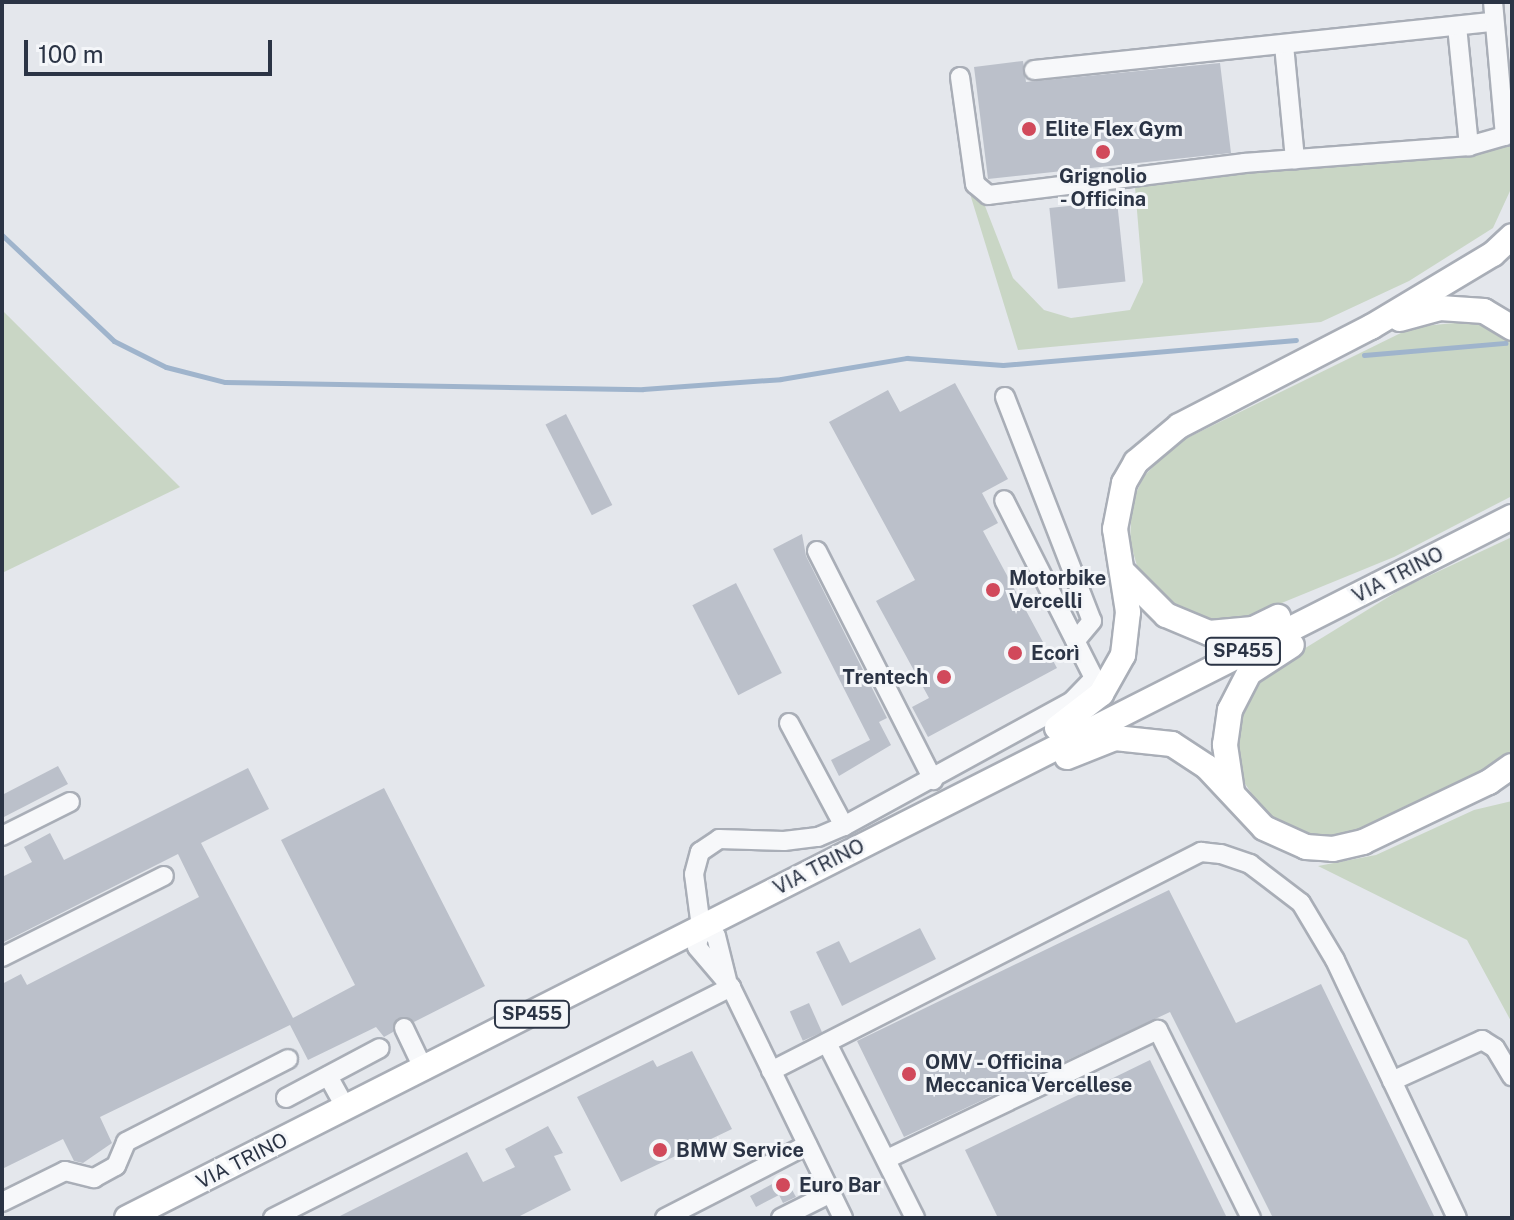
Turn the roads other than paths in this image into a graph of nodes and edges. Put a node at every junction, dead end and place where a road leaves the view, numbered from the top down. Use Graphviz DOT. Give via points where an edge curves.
graph roads {
  1 [pos="1493,2"];
  2 [pos="1494,22"];
  3 [pos="1457,26"];
  4 [pos="1284,45"];
  5 [pos="1034,70"];
  6 [pos="960,77"];
  7 [pos="1469,146"];
  8 [pos="1295,159"];
  9 [pos="1512,236"];
  10 [pos="1371,327"];
  11 [pos="1512,328"];
  12 [pos="1005,397"];
  13 [pos="1004,500"];
  14 [pos="1512,517"];
  15 [pos="817,551"];
  16 [pos="1125,574"];
  17 [pos="1361,594"];
  18 [pos="1075,641"];
  19 [pos="789,723"];
  20 [pos="1512,766"];
  21 [pos="933,780"];
  22 [pos="1500,781"];
  23 [pos="1232,792"];
  24 [pos="70,802"];
  25 [pos="935,808"];
  26 [pos="844,826"];
  27 [pos="2,836"];
  28 [pos="164,876"];
  29 [pos="701,927"];
  30 [pos="2,957"];
  31 [pos="729,984"];
  32 [pos="404,1028"];
  33 [pos="827,1043"];
  34 [pos="380,1048"];
  35 [pos="288,1059"];
  36 [pos="424,1070"];
  37 [pos="771,1071"];
  38 [pos="328,1076"];
  39 [pos="1512,1076"];
  40 [pos="1392,1081"];
  41 [pos="286,1098"];
  42 [pos="346,1108"];
  43 [pos="807,1145"];
  44 [pos="887,1159"];
  45 [pos="831,1193"];
  46 [pos="2,1202"];
  47 [pos="127,1218"];
  48 [pos="273,1218"];
  49 [pos="665,1218"];
  50 [pos="781,1218"];
  51 [pos="843,1218"];
  52 [pos="915,1218"];
  53 [pos="1251,1218"];
  54 [pos="1457,1218"];
  1 -- 2 [label="street"];
  2 -- 3 [label="street"];
  2 -- 7 [label="street" via="1505,136"];
  3 -- 4 [label="street"];
  3 -- 7 [label="street"];
  4 -- 5 [label="street"];
  4 -- 8 [label="street"];
  6 -- 8 [label="street" via="975,184 988,195"];
  7 -- 8 [label="street"];
  9 -- 10 [label="main road" via="1493,254"];
  10 -- 11 [label="main road" via="1440,308 1484,311"];
  10 -- 16 [label="main road" via="1153,443 1136,462 1118,503 1115,529"];
  12 -- 18 [label="street" via="1092,621"];
  13 -- 18 [label="street"];
  14 -- 17 [label="main road, VIA TRINO / SP455"];
  15 -- 21 [label="street"];
  16 -- 17 [label="main road" via="1166,615 1209,633 1253,629 1310,601"];
  16 -- 25 [label="main road" via="1128,635 1114,676 1101,694 1082,713 982,770"];
  17 -- 23 [label="main road" via="1314,633 1249,673 1226,728"];
  17 -- 25 [label="main road, VIA TRINO / SP455"];
  18 -- 21 [label="street" via="1094,678 1072,701"];
  19 -- 26 [label="street"];
  20 -- 22 [label="main road"];
  21 -- 26 [label="street"];
  22 -- 23 [label="main road" via="1363,842 1333,849 1285,839 1264,828"];
  23 -- 25 [label="main road" via="1172,744 1115,738 994,793"];
  24 -- 27 [label="street"];
  25 -- 29 [label="main road, VIA TRINO / SP455"];
  26 -- 29 [label="street" via="818,837 784,841 719,839 700,852 693,897"];
  28 -- 30 [label="street"];
  29 -- 31 [label="street" via="697,947"];
  29 -- 36 [label="main road, VIA TRINO / SP455"];
  31 -- 37 [label="street"];
  31 -- 48 [label="street"];
  32 -- 36 [label="street"];
  33 -- 37 [label="street"];
  33 -- 40 [label="street" via="1201,852 1250,864 1301,903 1335,960"];
  33 -- 44 [label="street"];
  34 -- 38 [label="street"];
  35 -- 46 [label="street" via="126,1142 116,1166 94,1178 65,1171"];
  36 -- 42 [label="main road, VIA TRINO / SP455"];
  37 -- 43 [label="street"];
  38 -- 41 [label="street"];
  38 -- 42 [label="street"];
  39 -- 40 [label="street" via="1495,1048 1482,1040"];
  40 -- 54 [label="street"];
  42 -- 47 [label="main road, VIA TRINO / SP455"];
  43 -- 45 [label="street"];
  43 -- 49 [label="street"];
  44 -- 52 [label="street"];
  44 -- 53 [label="street" via="1158,1030"];
  45 -- 50 [label="street"];
  45 -- 51 [label="street"];
}
